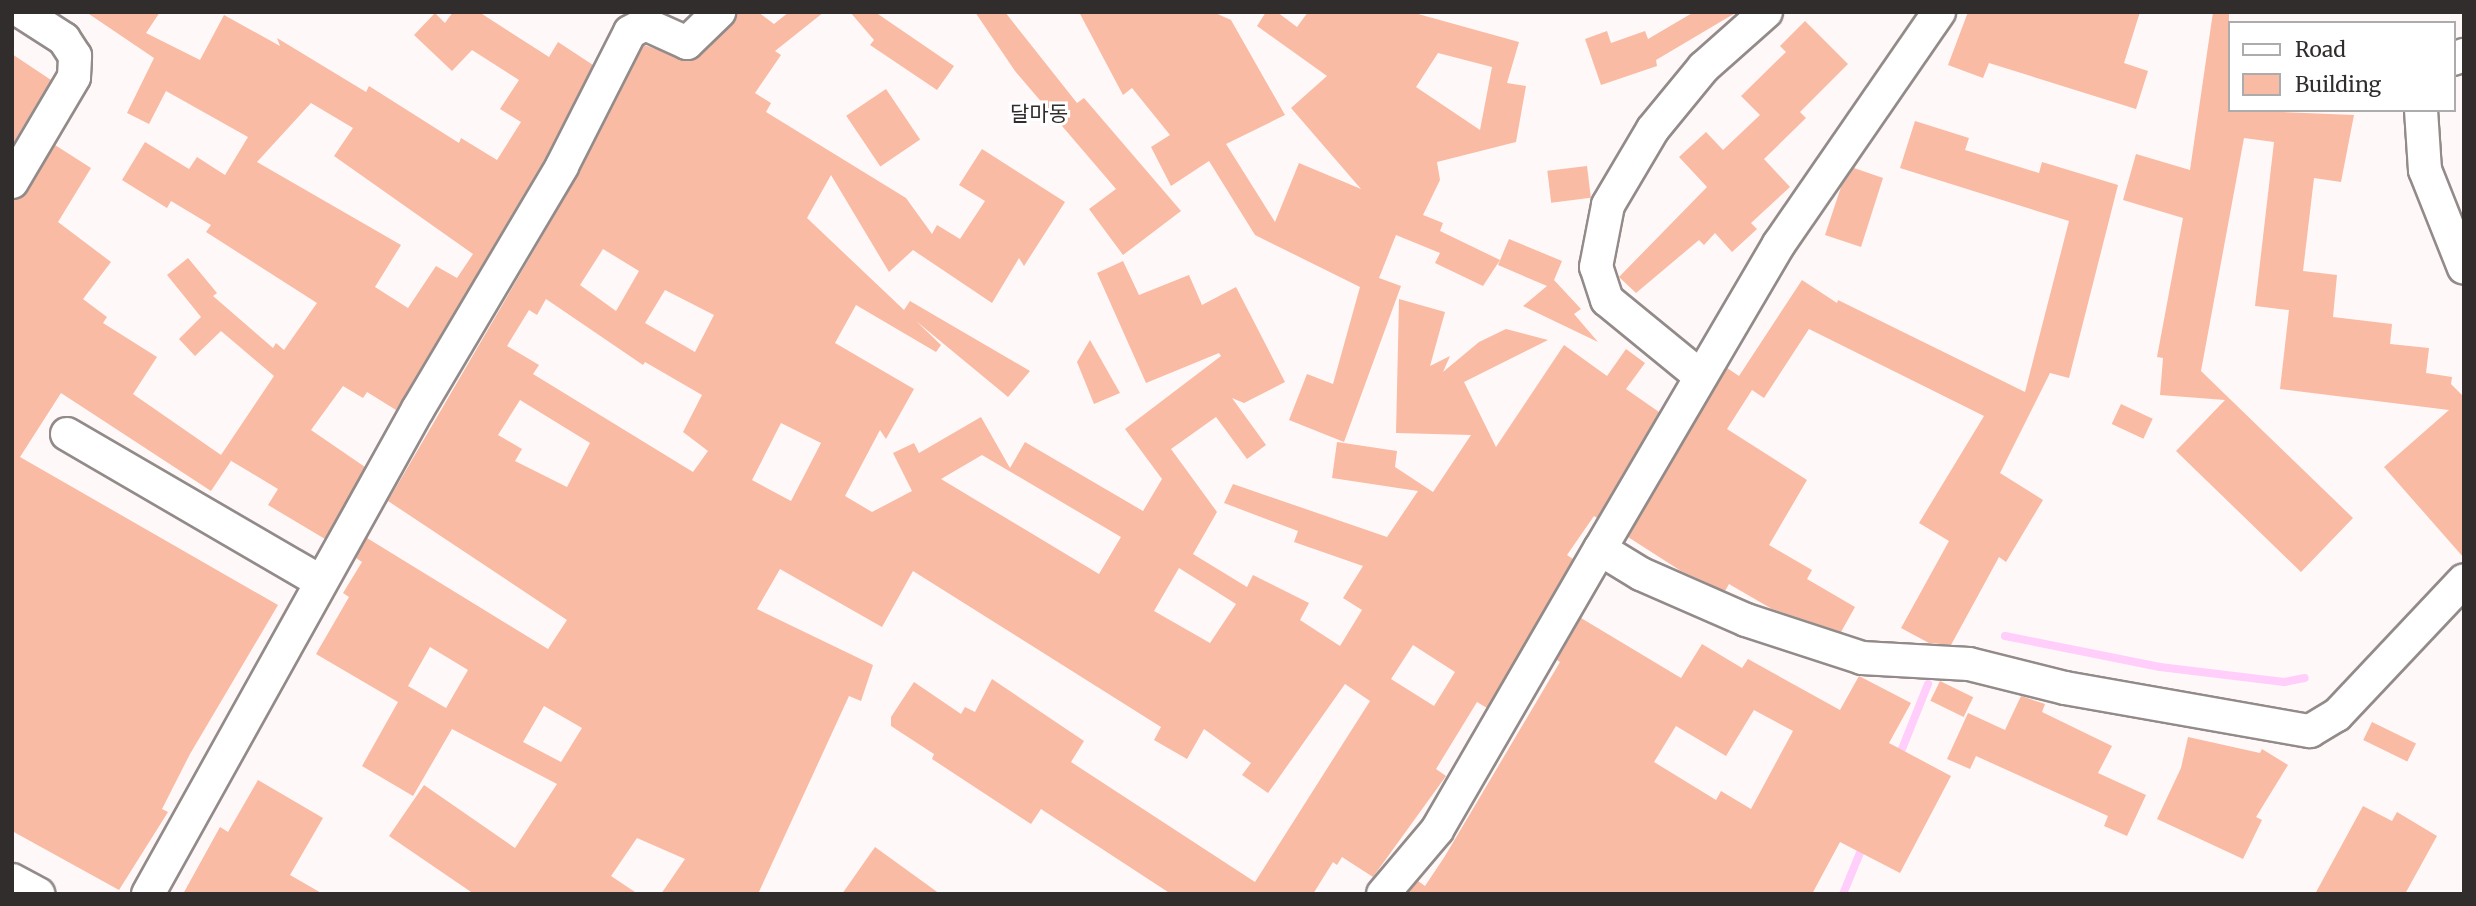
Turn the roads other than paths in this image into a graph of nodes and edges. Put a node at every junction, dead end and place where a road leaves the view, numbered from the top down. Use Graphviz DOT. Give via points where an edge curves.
graph roads {
  1 [pos="22,12"];
  2 [pos="719,12"];
  3 [pos="1766,12"];
  4 [pos="1939,12"];
  5 [pos="622,22"];
  6 [pos="2421,112"];
  7 [pos="12,182"];
  8 [pos="2464,268"];
  9 [pos="1700,376"];
  10 [pos="67,434"];
  11 [pos="1600,549"];
  12 [pos="2464,580"];
  13 [pos="321,582"];
  14 [pos="12,880"];
  15 [pos="38,894"];
  16 [pos="148,894"];
  17 [pos="1383,894"];
  1 -- 7 [label="street" via="64,39 75,56 74,77"];
  2 -- 5 [label="street" via="687,43 645,24"];
  3 -- 9 [label="street" via="1704,67 1653,129 1608,205 1596,267 1607,300"];
  4 -- 9 [label="street" via="1842,148"];
  5 -- 13 [label="street" via="562,166"];
  6 -- 8 [label="street" via="2425,170"];
  9 -- 11 [label="street"];
  10 -- 13 [label="street"];
  11 -- 12 [label="street" via="1641,574 1746,620 1862,659 1969,664 2091,693 2311,731 2337,715"];
  11 -- 17 [label="street" via="1437,830"];
  13 -- 16 [label="street"];
  14 -- 15 [label="street"];
}
